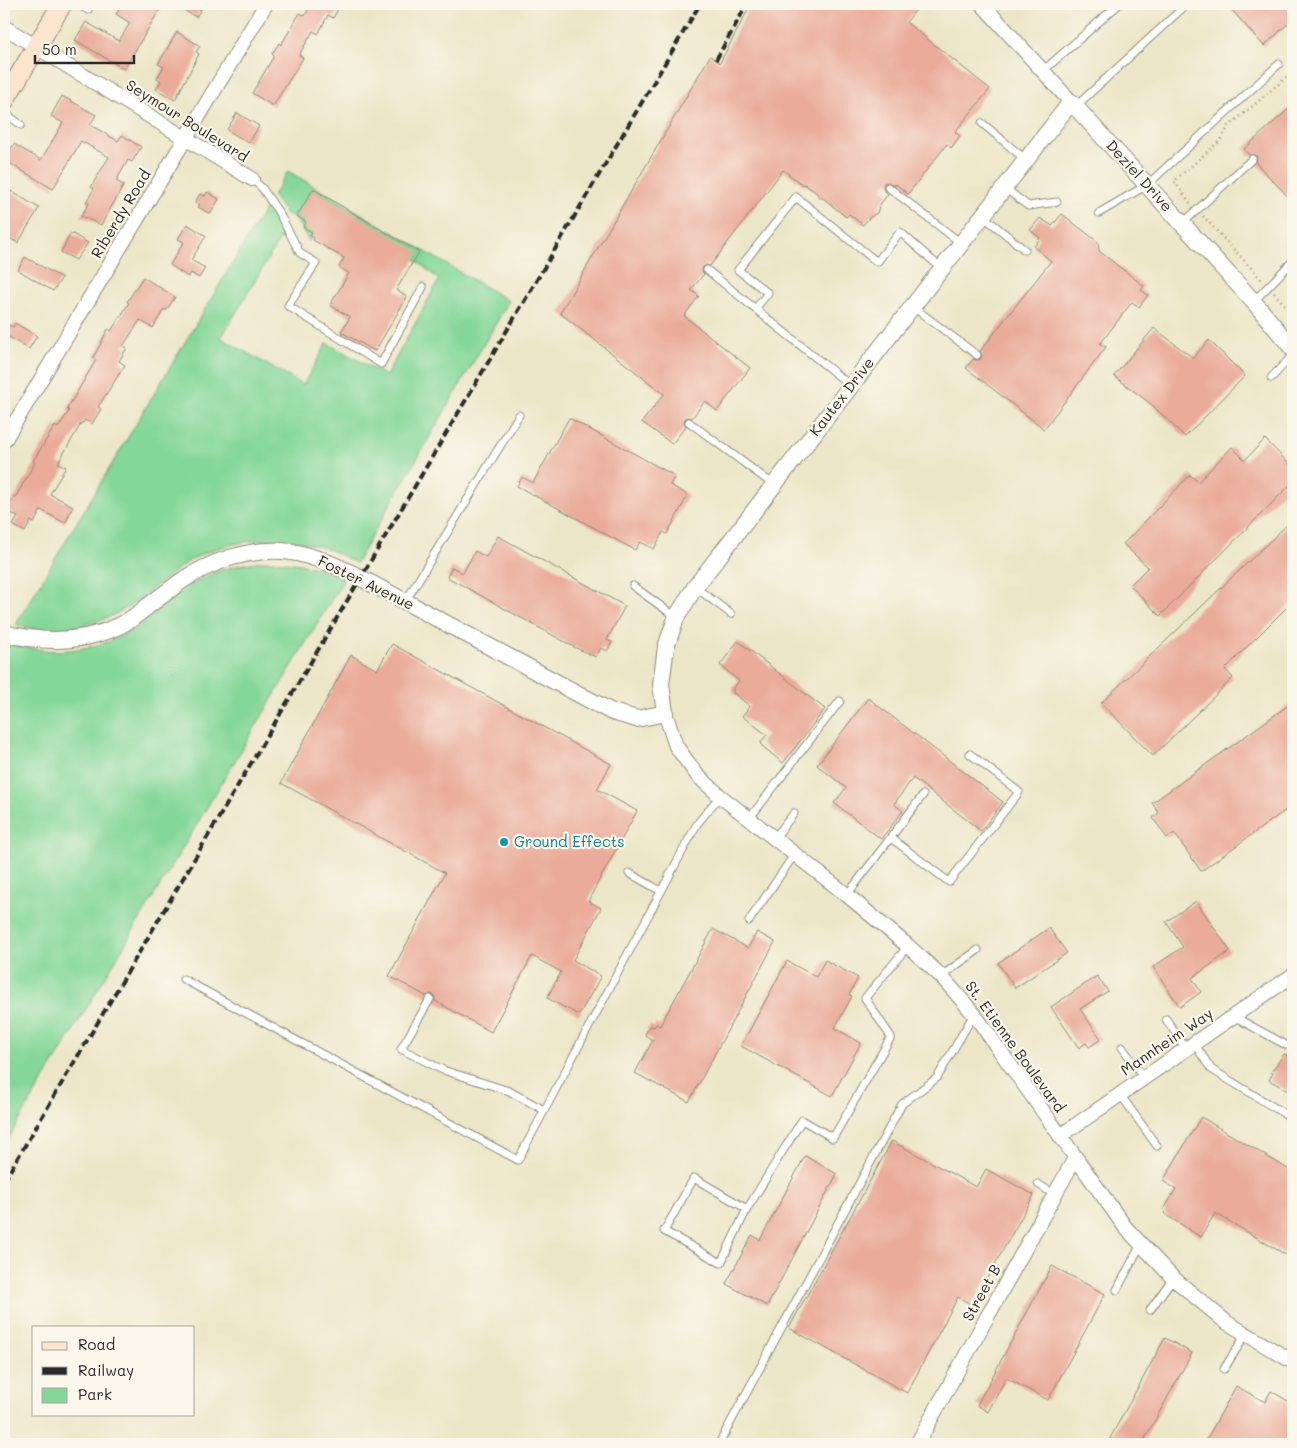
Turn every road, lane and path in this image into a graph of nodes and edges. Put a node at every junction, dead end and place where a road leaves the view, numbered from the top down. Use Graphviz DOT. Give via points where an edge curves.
graph roads {
  1 [pos="62,4"];
  2 [pos="78,4"];
  3 [pos="266,4"];
  4 [pos="982,4"];
  5 [pos="1119,4"];
  6 [pos="1188,4"];
  7 [pos="88,10"];
  8 [pos="4,27"];
  9 [pos="36,47"];
  10 [pos="1279,64"];
  11 [pos="1043,71"];
  12 [pos="1293,75"];
  13 [pos="4,102"];
  14 [pos="1073,104"];
  15 [pos="4,112"];
  16 [pos="982,123"];
  17 [pos="21,125"];
  18 [pos="185,138"];
  19 [pos="1252,159"];
  20 [pos="1026,160"];
  21 [pos="252,179"];
  22 [pos="1147,185"];
  23 [pos="888,187"];
  24 [pos="1005,188"];
  25 [pos="1057,202"];
  26 [pos="1190,202"];
  27 [pos="1099,213"];
  28 [pos="983,216"];
  29 [pos="1204,216"];
  30 [pos="1182,223"];
  31 [pos="962,244"];
  32 [pos="1025,250"];
  33 [pos="1293,261"];
  34 [pos="942,269"];
  35 [pos="707,270"];
  36 [pos="1261,278"];
  37 [pos="423,287"];
  38 [pos="1272,290"];
  39 [pos="1253,301"];
  40 [pos="912,307"];
  41 [pos="755,309"];
  42 [pos="1293,314"];
  43 [pos="1293,349"];
  44 [pos="977,354"];
  45 [pos="1293,355"];
  46 [pos="1270,378"];
  47 [pos="851,386"];
  48 [pos="519,415"];
  49 [pos="689,422"];
  50 [pos="4,441"];
  51 [pos="774,485"];
  52 [pos="633,586"];
  53 [pos="695,587"];
  54 [pos="406,602"];
  55 [pos="730,614"];
  56 [pos="676,618"];
  57 [pos="4,633"];
  58 [pos="840,701"];
  59 [pos="664,713"];
  60 [pos="970,754"];
  61 [pos="923,795"];
  62 [pos="720,796"];
  63 [pos="794,813"];
  64 [pos="749,819"];
  65 [pos="891,838"];
  66 [pos="774,839"];
  67 [pos="794,855"];
  68 [pos="629,873"];
  69 [pos="661,891"];
  70 [pos="848,895"];
  71 [pos="749,921"];
  72 [pos="908,946"];
  73 [pos="978,950"];
  74 [pos="1293,975"];
  75 [pos="941,976"];
  76 [pos="182,979"];
  77 [pos="430,998"];
  78 [pos="974,1014"];
  79 [pos="1233,1016"];
  80 [pos="1166,1020"];
  81 [pos="1286,1045"];
  82 [pos="1190,1046"];
  83 [pos="1122,1047"];
  84 [pos="1144,1078"];
  85 [pos="1120,1094"];
  86 [pos="544,1110"];
  87 [pos="1293,1119"];
  88 [pos="1060,1136"];
  89 [pos="1157,1146"];
  90 [pos="1075,1158"];
  91 [pos="1038,1184"];
  92 [pos="1055,1195"];
  93 [pos="747,1209"];
  94 [pos="1141,1244"];
  95 [pos="1173,1278"];
  96 [pos="1116,1290"];
  97 [pos="1150,1310"];
  98 [pos="1246,1334"];
  99 [pos="1292,1359"];
  100 [pos="1224,1369"];
  101 [pos="719,1444"];
  102 [pos="917,1444"];
  1 -- 9 [label="main road"];
  2 -- 7 [label="lane"];
  3 -- 18 [label="street, Riberdy Road"];
  4 -- 11 [label="street, Deziel Drive"];
  5 -- 11 [label="lane"];
  6 -- 14 [label="lane"];
  8 -- 9 [label="street, Seymour Boulevard"];
  9 -- 13 [label="main road" via="12,80"];
  9 -- 18 [label="street, Seymour Boulevard"];
  10 -- 22 [label="lane"];
  11 -- 14 [label="street, Deziel Drive"];
  12 -- 26 [label="path" via="1229,126 1220,141 1174,181"];
  14 -- 20 [label="street, Kautex Drive"];
  14 -- 22 [label="street, Deziel Drive"];
  15 -- 17 [label="lane"];
  16 -- 20 [label="lane"];
  18 -- 21 [label="street, Seymour Boulevard"];
  18 -- 50 [label="street, Riberdy Road"];
  19 -- 30 [label="lane"];
  20 -- 24 [label="street, Kautex Drive"];
  21 -- 37 [label="lane" via="279,213 300,253 316,263 288,306 381,364"];
  22 -- 27 [label="lane"];
  22 -- 30 [label="street, Deziel Drive"];
  23 -- 31 [label="lane"];
  24 -- 25 [label="lane" via="1028,206"];
  24 -- 28 [label="street, Kautex Drive"];
  28 -- 31 [label="street, Kautex Drive"];
  28 -- 32 [label="lane"];
  29 -- 36 [label="path"];
  30 -- 39 [label="street, Deziel Drive"];
  31 -- 34 [label="street, Kautex Drive"];
  33 -- 39 [label="lane"];
  34 -- 40 [label="street, Kautex Drive"];
  34 -- 41 [label="lane" via="900,232 877,262 796,197 738,270 768,293"];
  35 -- 41 [label="lane"];
  38 -- 42 [label="path"];
  39 -- 43 [label="street, Deziel Drive"];
  40 -- 44 [label="lane"];
  40 -- 47 [label="street, Kautex Drive"];
  41 -- 47 [label="lane"];
  45 -- 46 [label="lane"];
  47 -- 51 [label="street, Kautex Drive"];
  48 -- 54 [label="lane"];
  49 -- 51 [label="lane"];
  51 -- 53 [label="street, Kautex Drive"];
  52 -- 56 [label="lane"];
  53 -- 55 [label="lane"];
  53 -- 56 [label="street, Kautex Drive"];
  54 -- 57 [label="street, Foster Avenue" via="333,565 303,554 268,551 230,557 190,575 120,625 86,637 51,641"];
  54 -- 59 [label="street, Foster Avenue" via="612,712 637,719"];
  56 -- 59 [label="street, Kautex Drive" via="666,647 661,684"];
  58 -- 64 [label="lane"];
  59 -- 62 [label="street, St. Etienne Boulevard" via="676,746 697,775"];
  60 -- 65 [label="lane" via="1018,792 949,882"];
  61 -- 65 [label="lane"];
  62 -- 64 [label="street, St. Etienne Boulevard"];
  62 -- 69 [label="lane" via="697,824"];
  63 -- 66 [label="lane"];
  64 -- 66 [label="street, St. Etienne Boulevard"];
  65 -- 70 [label="lane"];
  66 -- 67 [label="street, St. Etienne Boulevard"];
  67 -- 70 [label="street, St. Etienne Boulevard"];
  67 -- 71 [label="lane"];
  68 -- 69 [label="lane"];
  69 -- 86 [label="lane"];
  70 -- 72 [label="street, St. Etienne Boulevard"];
  72 -- 75 [label="street, St. Etienne Boulevard"];
  72 -- 93 [label="lane" via="865,998 891,1037 833,1138 802,1120"];
  73 -- 75 [label="lane"];
  74 -- 79 [label="street, Mannheim Way"];
  75 -- 78 [label="street, St. Etienne Boulevard"];
  76 -- 86 [label="lane" via="518,1160"];
  77 -- 86 [label="lane" via="402,1049 443,1070 509,1091"];
  78 -- 88 [label="street, St. Etienne Boulevard"];
  78 -- 101 [label="lane" via="937,1078 902,1104"];
  79 -- 81 [label="lane"];
  79 -- 82 [label="street, Mannheim Way"];
  80 -- 82 [label="lane"];
  82 -- 84 [label="street, Mannheim Way"];
  82 -- 87 [label="lane" via="1211,1069"];
  83 -- 84 [label="lane"];
  84 -- 85 [label="street, Mannheim Way"];
  85 -- 88 [label="street, Mannheim Way"];
  85 -- 89 [label="lane"];
  88 -- 90 [label="street, St. Etienne Boulevard"];
  90 -- 92 [label="street, Street B"];
  90 -- 94 [label="street, St. Etienne Boulevard" via="1124,1227"];
  91 -- 92 [label="lane"];
  92 -- 102 [label="street, Street B"];
  93 -- 93 [label="lane" via="721,1263 664,1231 694,1178"];
  94 -- 95 [label="street, St. Etienne Boulevard"];
  94 -- 96 [label="lane"];
  95 -- 97 [label="lane"];
  95 -- 98 [label="street, St. Etienne Boulevard" via="1226,1322"];
  98 -- 99 [label="street, St. Etienne Boulevard"];
  98 -- 100 [label="lane"];
}
